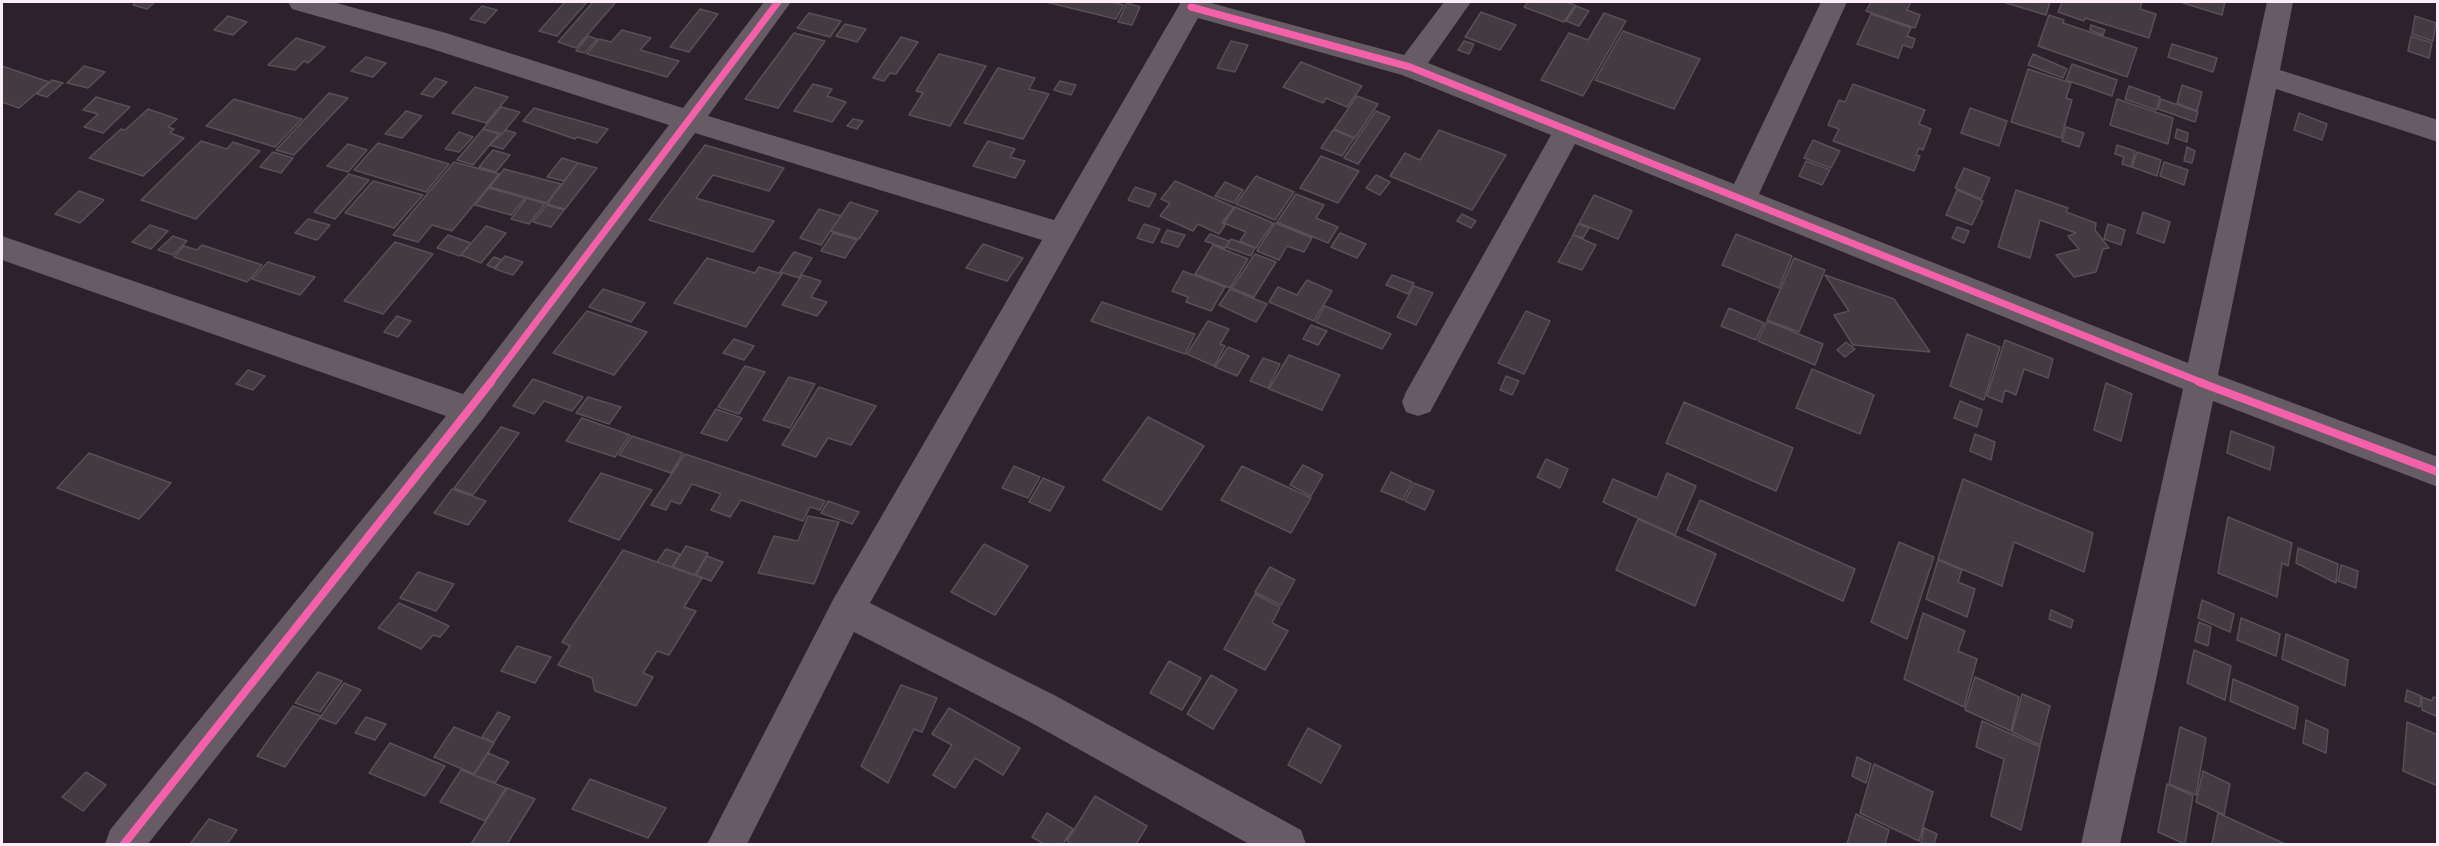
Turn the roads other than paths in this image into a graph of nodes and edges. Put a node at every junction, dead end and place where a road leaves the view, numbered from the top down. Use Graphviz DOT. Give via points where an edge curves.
graph roads {
  1 [pos="301,2"];
  2 [pos="778,2"];
  3 [pos="1458,2"];
  4 [pos="1834,2"];
  5 [pos="2280,2"];
  6 [pos="1193,4"];
  7 [pos="1410,67"];
  8 [pos="2266,76"];
  9 [pos="691,121"];
  10 [pos="1568,131"];
  11 [pos="2438,131"];
  12 [pos="1742,199"];
  13 [pos="1062,234"];
  14 [pos="2,248"];
  15 [pos="2200,382"];
  16 [pos="1418,402"];
  17 [pos="470,410"];
  18 [pos="2438,472"];
  19 [pos="847,610"];
  20 [pos="124,844"];
  21 [pos="726,844"];
  22 [pos="1287,844"];
  23 [pos="2100,844"];
  1 -- 9 [label="street" via="436,40"];
  2 -- 9 [label="street"];
  3 -- 7 [label="street"];
  4 -- 12 [label="street"];
  5 -- 8 [label="street"];
  6 -- 7 [label="street"];
  6 -- 13 [label="street"];
  7 -- 10 [label="street"];
  8 -- 11 [label="street"];
  8 -- 15 [label="street"];
  9 -- 13 [label="street"];
  9 -- 17 [label="street"];
  10 -- 12 [label="street"];
  10 -- 16 [label="street"];
  12 -- 15 [label="street"];
  13 -- 19 [label="street"];
  14 -- 17 [label="street"];
  15 -- 18 [label="street"];
  15 -- 23 [label="street"];
  17 -- 20 [label="street"];
  19 -- 21 [label="street"];
  19 -- 22 [label="street" via="1043,709"];
}
